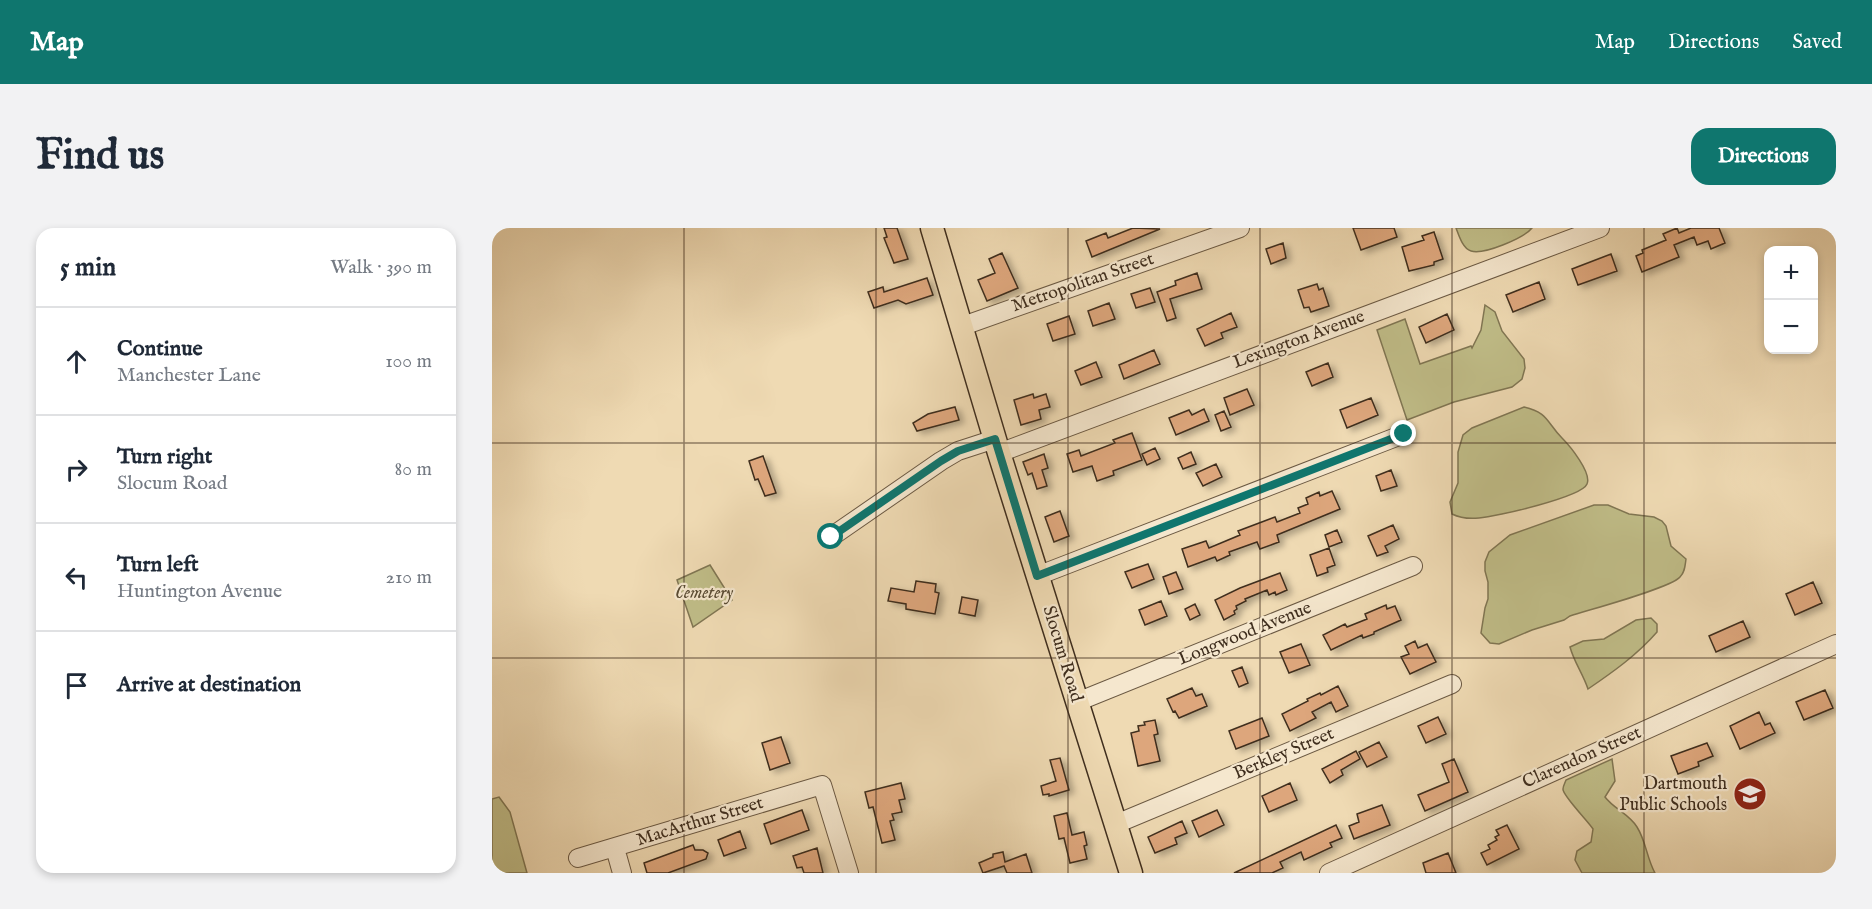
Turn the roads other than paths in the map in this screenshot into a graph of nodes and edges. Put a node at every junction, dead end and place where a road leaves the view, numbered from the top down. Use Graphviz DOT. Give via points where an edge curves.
graph roads {
  1 [pos="932,228"];
  2 [pos="1240,228"];
  3 [pos="1600,228"];
  4 [pos="960,327"];
  5 [pos="1404,434"];
  6 [pos="997,446"];
  7 [pos="831,537"];
  8 [pos="1413,566"];
  9 [pos="1037,576"];
  10 [pos="1836,644"];
  11 [pos="1452,684"];
  12 [pos="1077,702"];
  13 [pos="1116,824"];
  14 [pos="615,848"];
  15 [pos="578,858"];
  16 [pos="622,873"];
  17 [pos="849,873"];
  18 [pos="1131,873"];
  19 [pos="1329,873"];
  1 -- 4 [label="main road, Slocum Road"];
  2 -- 4 [label="street, Metropolitan Street"];
  3 -- 6 [label="street, Lexington Avenue"];
  4 -- 6 [label="main road, Slocum Road"];
  5 -- 9 [label="street"];
  6 -- 7 [label="street, Lexington Avenue" via="958,451"];
  6 -- 9 [label="main road, Slocum Road"];
  8 -- 12 [label="street, Longwood Avenue"];
  9 -- 12 [label="main road, Slocum Road"];
  10 -- 19 [label="street, Clarendon Street"];
  11 -- 13 [label="street, Berkley Street"];
  12 -- 13 [label="main road, Slocum Road"];
  13 -- 18 [label="main road, Slocum Road"];
  14 -- 15 [label="street, MacArthur Street"];
  14 -- 16 [label="street"];
  14 -- 17 [label="street, MacArthur Street" via="822,785"];
}
